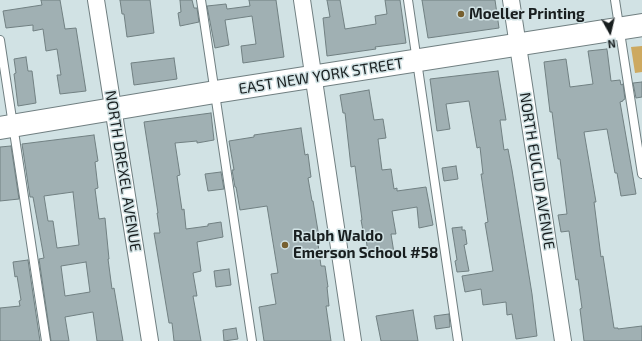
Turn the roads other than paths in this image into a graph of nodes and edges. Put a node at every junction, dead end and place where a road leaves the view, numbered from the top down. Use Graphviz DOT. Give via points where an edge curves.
graph roads {
  1 [pos="96,0"];
  2 [pos="201,0"];
  3 [pos="302,0"];
  4 [pos="408,0"];
  5 [pos="511,0"];
  6 [pos="615,0"];
  7 [pos="642,26"];
  8 [pos="620,29"];
  9 [pos="0,40"];
  10 [pos="518,45"];
  11 [pos="417,60"];
  12 [pos="313,77"];
  13 [pos="216,92"];
  14 [pos="113,109"];
  15 [pos="6,127"];
  16 [pos="642,174"];
  17 [pos="46,341"];
  18 [pos="150,341"];
  19 [pos="252,341"];
  20 [pos="353,341"];
  21 [pos="458,341"];
  22 [pos="563,341"];
  1 -- 14 [label="street, NORTH DREXEL AVENUE"];
  2 -- 13 [label="lane"];
  3 -- 12 [label="street"];
  4 -- 11 [label="lane"];
  5 -- 10 [label="street, NORTH EUCLID AVENUE"];
  6 -- 8 [label="lane"];
  7 -- 8 [label="main road, EAST NEW YORK STREET"];
  8 -- 10 [label="main road, EAST NEW YORK STREET"];
  8 -- 16 [label="lane"];
  9 -- 15 [label="lane"];
  10 -- 11 [label="main road, EAST NEW YORK STREET"];
  10 -- 22 [label="street, NORTH EUCLID AVENUE"];
  11 -- 12 [label="main road, EAST NEW YORK STREET"];
  11 -- 21 [label="lane"];
  12 -- 13 [label="main road, EAST NEW YORK STREET"];
  12 -- 20 [label="street"];
  13 -- 14 [label="main road, EAST NEW YORK STREET"];
  13 -- 19 [label="lane"];
  14 -- 15 [label="main road, EAST NEW YORK STREET"];
  14 -- 18 [label="street, NORTH DREXEL AVENUE"];
  15 -- 17 [label="lane"];
}
